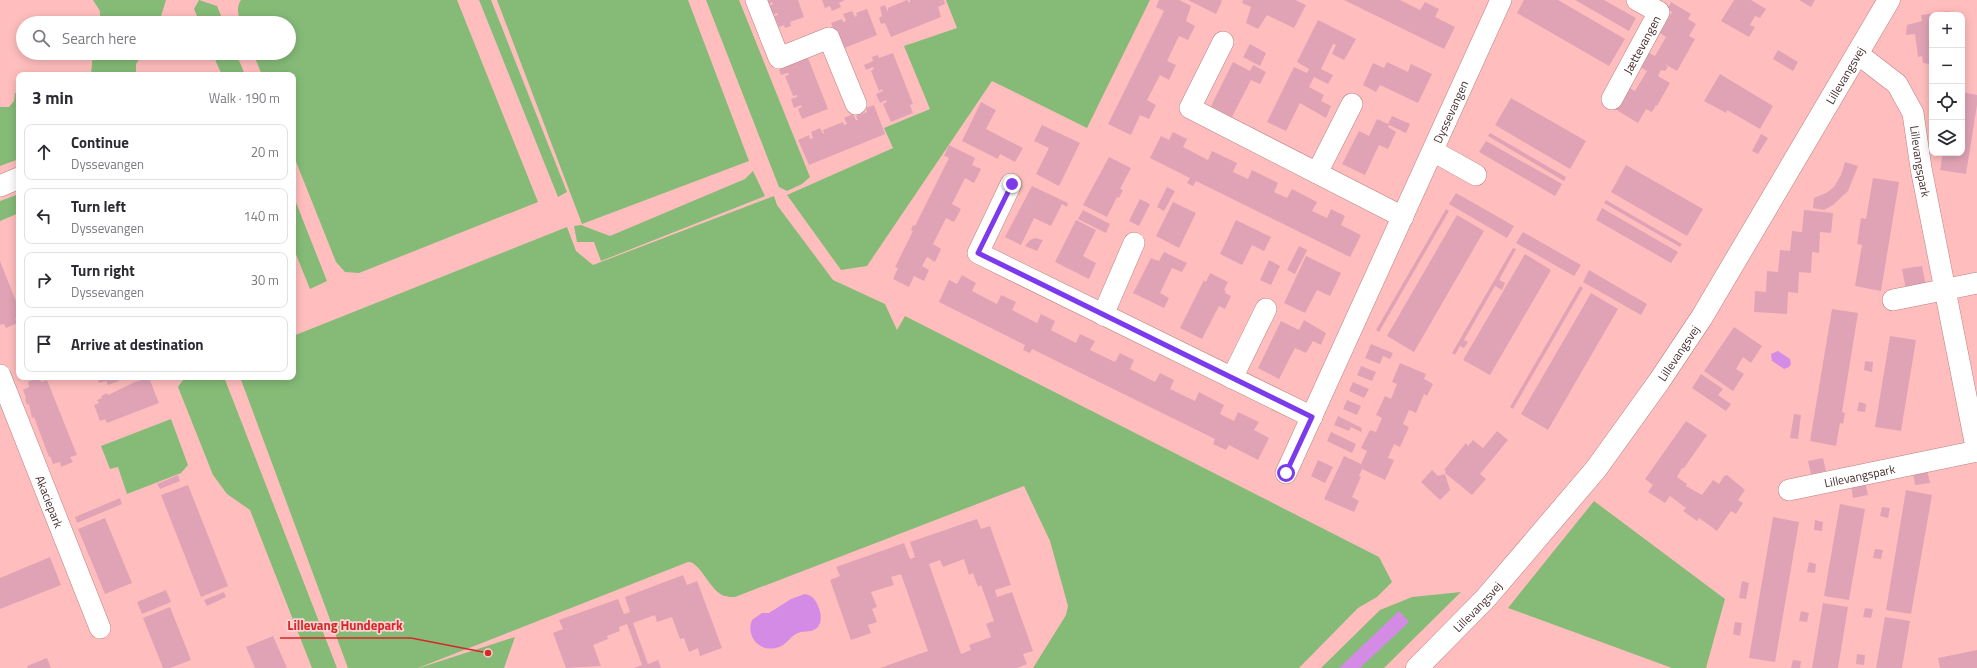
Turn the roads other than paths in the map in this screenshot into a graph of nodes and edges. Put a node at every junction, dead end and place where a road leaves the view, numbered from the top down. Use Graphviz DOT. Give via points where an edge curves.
graph roads {
  1 [pos="756,0"];
  2 [pos="1638,0"];
  3 [pos="1889,0"];
  4 [pos="1495,2"];
  5 [pos="1223,42"];
  6 [pos="1858,54"];
  7 [pos="1612,99"];
  8 [pos="856,104"];
  9 [pos="1352,104"];
  10 [pos="1433,151"];
  11 [pos="1317,173"];
  12 [pos="1476,175"];
  13 [pos="16,179"];
  14 [pos="1012,184"];
  15 [pos="0,186"];
  16 [pos="1402,217"];
  17 [pos="1134,243"];
  18 [pos="1977,283"];
  19 [pos="1945,289"];
  20 [pos="1893,300"];
  21 [pos="1266,309"];
  22 [pos="1103,315"];
  23 [pos="0,375"];
  24 [pos="1232,378"];
  25 [pos="1312,417"];
  26 [pos="1977,452"];
  27 [pos="1286,473"];
  28 [pos="1789,490"];
  29 [pos="100,628"];
  30 [pos="1417,668"];
  1 -- 8 [label="street" via="779,58 829,38"];
  2 -- 7 [label="street, Jættevangen" via="1659,12"];
  3 -- 6 [label="street, Lillevangsvej"];
  4 -- 10 [label="street, Dyssevangen"];
  5 -- 11 [label="street" via="1190,108"];
  6 -- 19 [label="street, Lillevangspark" via="1897,84 1913,112 1919,157"];
  6 -- 30 [label="street, Lillevangsvej" via="1702,317 1655,387 1591,475 1486,598"];
  9 -- 11 [label="street"];
  10 -- 12 [label="street"];
  10 -- 16 [label="street, Dyssevangen"];
  11 -- 16 [label="street"];
  13 -- 15 [label="street"];
  14 -- 22 [label="street" via="978,253"];
  16 -- 25 [label="street, Dyssevangen"];
  17 -- 22 [label="street"];
  18 -- 19 [label="street"];
  19 -- 20 [label="street"];
  19 -- 26 [label="street, Lillevangspark"];
  21 -- 24 [label="street"];
  22 -- 24 [label="street"];
  23 -- 29 [label="street, Akaciepark"];
  24 -- 25 [label="street"];
  25 -- 27 [label="street, Dyssevangen"];
  26 -- 28 [label="street, Lillevangspark"];
}
